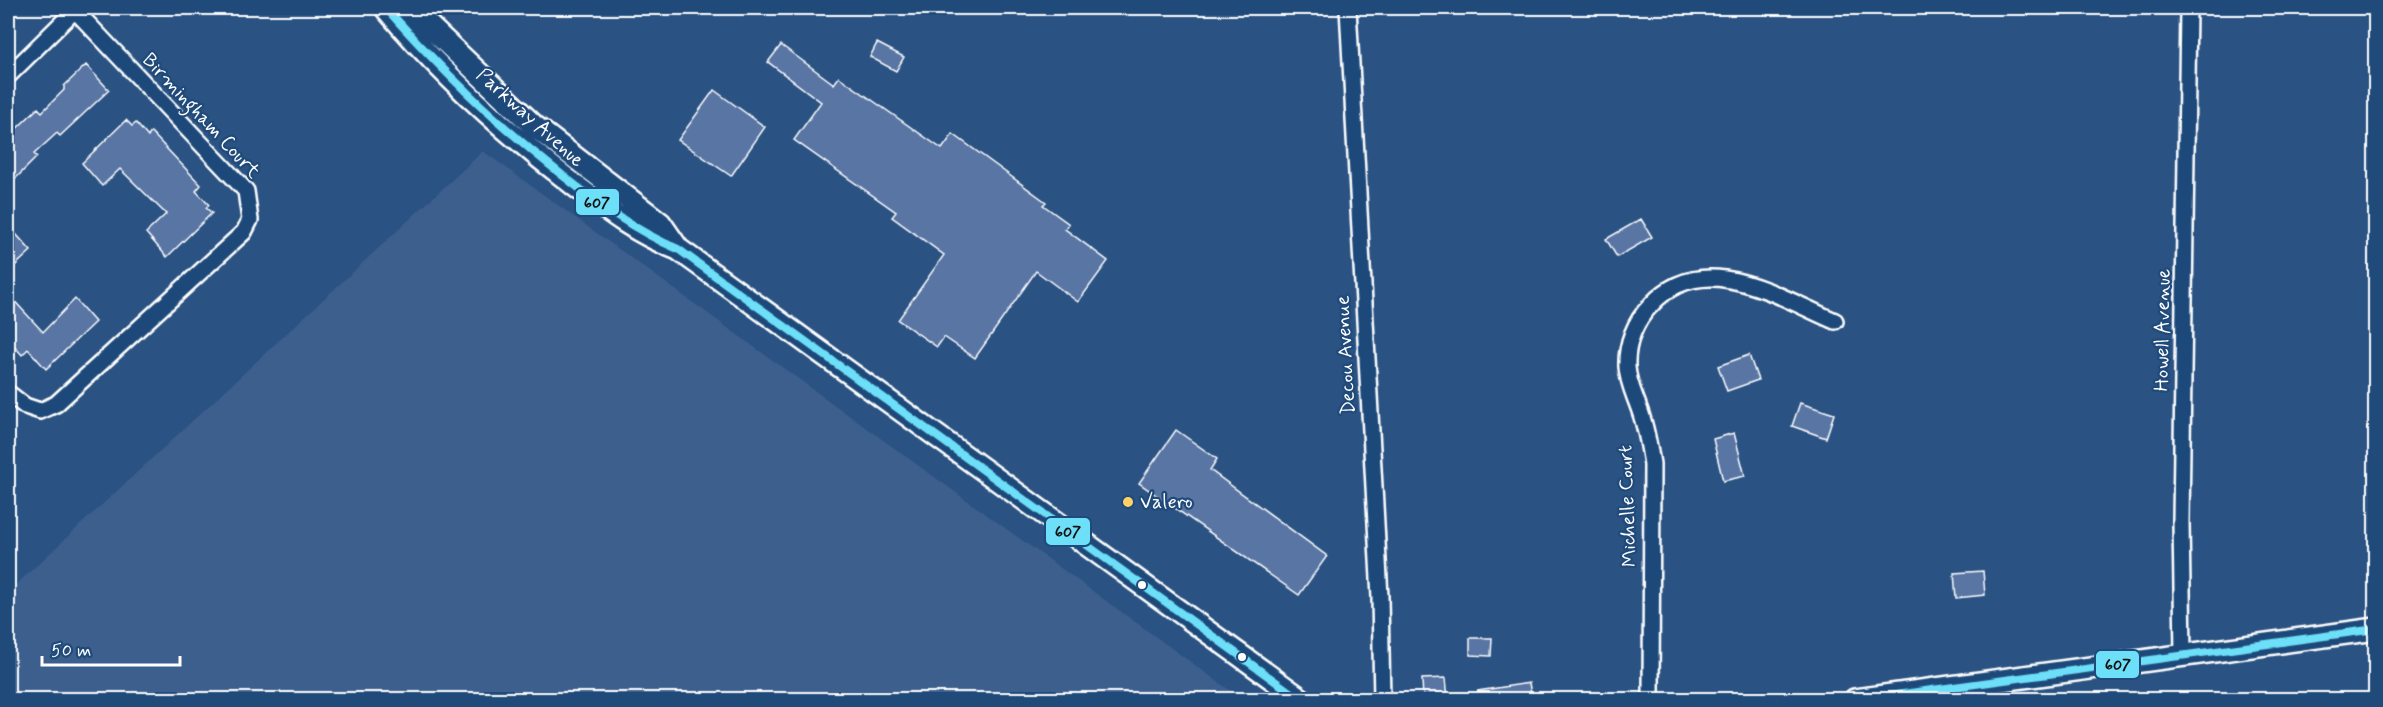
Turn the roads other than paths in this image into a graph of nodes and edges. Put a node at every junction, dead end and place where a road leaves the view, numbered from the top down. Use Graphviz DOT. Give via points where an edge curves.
graph roads {
  1 [pos="386,8"];
  2 [pos="410,8"];
  3 [pos="1348,8"];
  4 [pos="2188,8"];
  5 [pos="74,9"];
  6 [pos="8,76"];
  7 [pos="678,249"];
  8 [pos="1835,321"];
  9 [pos="8,393"];
  10 [pos="2376,629"];
  11 [pos="2183,654"];
  12 [pos="1302,699"];
  13 [pos="1382,699"];
  14 [pos="1651,699"];
  15 [pos="1855,699"];
  1 -- 7 [label="main road, Parkway Avenue" via="423,50 538,158 628,226"];
  2 -- 7 [label="main road, Parkway Avenue" via="534,126 654,217"];
  3 -- 13 [label="street, Decou Avenue" via="1380,597"];
  4 -- 11 [label="street, Howell Avenue" via="2181,522"];
  5 -- 6 [label="street, Birmingham Court"];
  5 -- 9 [label="street, Birmingham Court" via="246,191 250,220 244,232 56,404 40,411"];
  7 -- 12 [label="main road, Parkway Avenue"];
  8 -- 14 [label="street, Michelle Court" via="1750,284 1713,277 1694,279 1658,297 1634,329 1627,367 1648,436 1652,464"];
  10 -- 11 [label="main road"];
  11 -- 15 [label="main road"];
}
